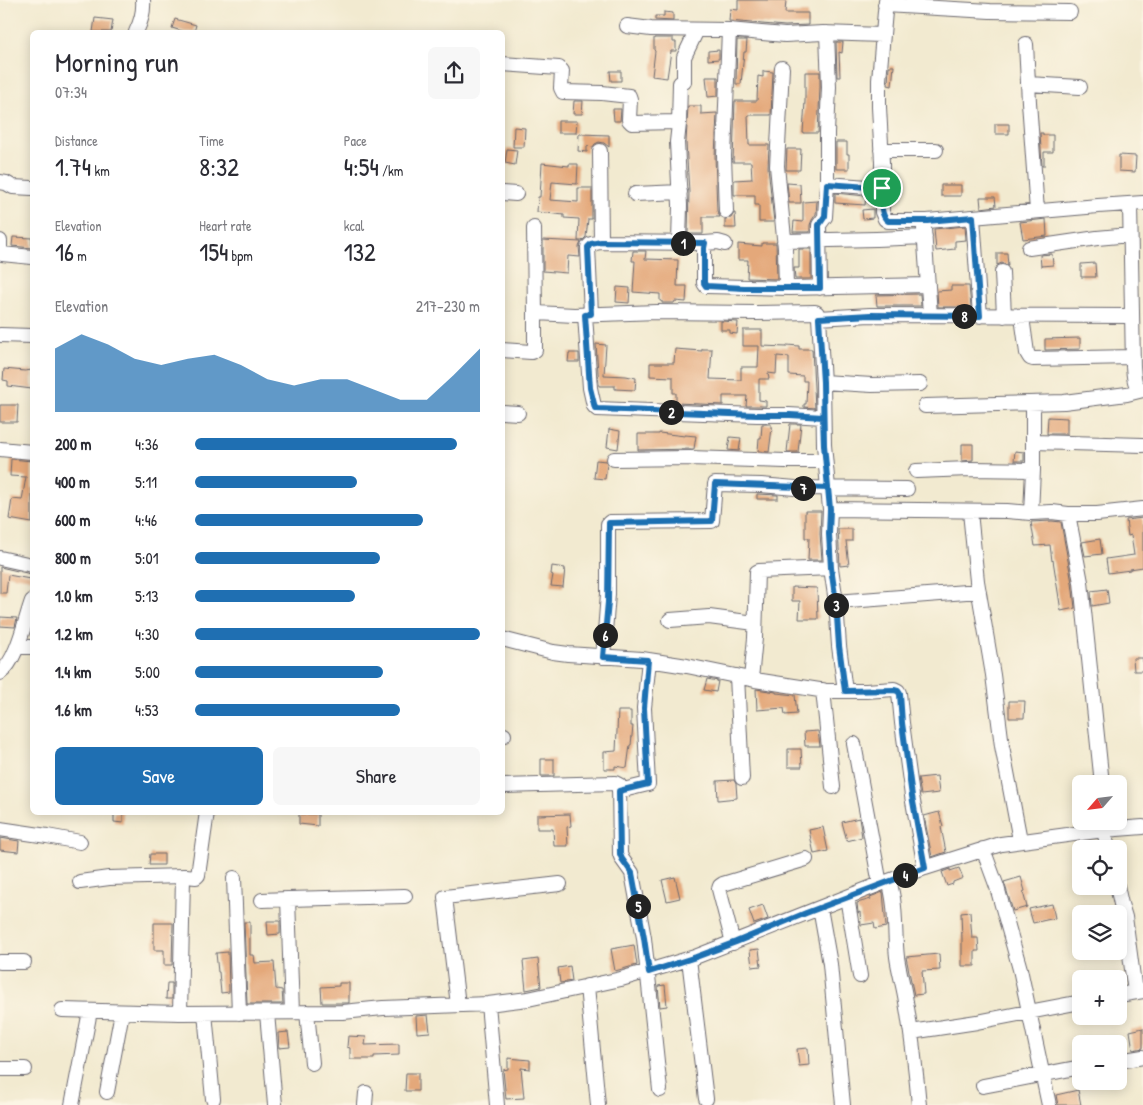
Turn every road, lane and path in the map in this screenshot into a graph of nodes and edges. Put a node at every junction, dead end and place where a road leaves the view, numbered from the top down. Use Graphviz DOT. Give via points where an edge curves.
graph roads {
  1 [pos="142,0"];
  2 [pos="885,3"];
  3 [pos="1070,12"];
  4 [pos="627,26"];
  5 [pos="137,30"];
  6 [pos="698,30"];
  7 [pos="729,30"];
  8 [pos="827,33"];
  9 [pos="882,35"];
  10 [pos="1026,44"];
  11 [pos="505,64"];
  12 [pos="782,68"];
  13 [pos="1028,84"];
  14 [pos="1080,87"];
  15 [pos="679,124"];
  16 [pos="882,150"];
  17 [pos="936,150"];
  18 [pos="600,151"];
  19 [pos="0,182"];
  20 [pos="827,184"];
  21 [pos="30,188"];
  22 [pos="882,188"];
  23 [pos="680,192"];
  24 [pos="635,194"];
  25 [pos="1136,204"];
  26 [pos="726,211"];
  27 [pos="1037,211"];
  28 [pos="973,217"];
  29 [pos="924,221"];
  30 [pos="534,228"];
  31 [pos="1130,235"];
  32 [pos="925,236"];
  33 [pos="0,241"];
  34 [pos="784,241"];
  35 [pos="820,241"];
  36 [pos="601,242"];
  37 [pos="679,242"];
  38 [pos="705,243"];
  39 [pos="725,244"];
  40 [pos="1029,248"];
  41 [pos="30,257"];
  42 [pos="1002,272"];
  43 [pos="928,285"];
  44 [pos="786,288"];
  45 [pos="820,288"];
  46 [pos="588,314"];
  47 [pos="535,315"];
  48 [pos="930,315"];
  49 [pos="980,316"];
  50 [pos="1004,316"];
  51 [pos="1022,316"];
  52 [pos="1132,316"];
  53 [pos="819,318"];
  54 [pos="0,335"];
  55 [pos="30,336"];
  56 [pos="505,350"];
  57 [pos="1133,357"];
  58 [pos="823,382"];
  59 [pos="920,384"];
  60 [pos="1143,390"];
  61 [pos="1033,403"];
  62 [pos="925,406"];
  63 [pos="505,412"];
  64 [pos="518,413"];
  65 [pos="823,417"];
  66 [pos="1033,442"];
  67 [pos="1143,445"];
  68 [pos="0,449"];
  69 [pos="30,452"];
  70 [pos="614,459"];
  71 [pos="825,461"];
  72 [pos="1033,470"];
  73 [pos="916,471"];
  74 [pos="828,488"];
  75 [pos="907,489"];
  76 [pos="830,509"];
  77 [pos="1143,509"];
  78 [pos="970,512"];
  79 [pos="1031,513"];
  80 [pos="1068,514"];
  81 [pos="0,558"];
  82 [pos="30,564"];
  83 [pos="831,568"];
  84 [pos="979,591"];
  85 [pos="836,602"];
  86 [pos="30,607"];
  87 [pos="670,620"];
  88 [pos="755,623"];
  89 [pos="505,640"];
  90 [pos="17,647"];
  91 [pos="30,647"];
  92 [pos="603,657"];
  93 [pos="648,660"];
  94 [pos="0,673"];
  95 [pos="737,676"];
  96 [pos="751,679"];
  97 [pos="823,690"];
  98 [pos="845,691"];
  99 [pos="854,744"];
  100 [pos="1101,775"];
  101 [pos="742,778"];
  102 [pos="505,786"];
  103 [pos="833,787"];
  104 [pos="619,791"];
  105 [pos="207,815"];
  106 [pos="1128,826"];
  107 [pos="1143,826"];
  108 [pos="0,830"];
  109 [pos="1088,830"];
  110 [pos="1020,840"];
  111 [pos="80,842"];
  112 [pos="983,849"];
  113 [pos="806,859"];
  114 [pos="925,868"];
  115 [pos="184,876"];
  116 [pos="234,878"];
  117 [pos="80,882"];
  118 [pos="884,883"];
  119 [pos="560,884"];
  120 [pos="1119,895"];
  121 [pos="405,896"];
  122 [pos="847,897"];
  123 [pos="288,899"];
  124 [pos="262,900"];
  125 [pos="820,908"];
  126 [pos="734,943"];
  127 [pos="689,959"];
  128 [pos="0,962"];
  129 [pos="24,962"];
  130 [pos="649,972"];
  131 [pos="860,976"];
  132 [pos="587,986"];
  133 [pos="1139,991"];
  134 [pos="488,1004"];
  135 [pos="1072,1004"];
  136 [pos="458,1005"];
  137 [pos="62,1010"];
  138 [pos="90,1011"];
  139 [pos="122,1012"];
  140 [pos="267,1012"];
  141 [pos="292,1012"];
  142 [pos="307,1012"];
  143 [pos="1029,1012"];
  144 [pos="180,1013"];
  145 [pos="205,1013"];
  146 [pos="239,1013"];
  147 [pos="911,1032"];
  148 [pos="1143,1057"];
  149 [pos="1127,1060"];
  150 [pos="312,1063"];
  151 [pos="0,1069"];
  152 [pos="25,1069"];
  153 [pos="1072,1069"];
  154 [pos="1042,1074"];
  155 [pos="983,1086"];
  156 [pos="660,1090"];
  157 [pos="106,1092"];
  158 [pos="213,1098"];
  159 [pos="706,1099"];
  160 [pos="72,1105"];
  161 [pos="275,1105"];
  162 [pos="497,1105"];
  163 [pos="598,1105"];
  164 [pos="843,1105"];
  165 [pos="919,1105"];
  166 [pos="1049,1105"];
  1 -- 5 [label="street"];
  2 -- 3 [label="street" via="917,8"];
  2 -- 9 [label="street"];
  4 -- 6 [label="street"];
  6 -- 7 [label="street"];
  6 -- 15 [label="street" via="684,56"];
  7 -- 8 [label="street" via="785,35"];
  7 -- 26 [label="street" via="724,156"];
  8 -- 9 [label="street"];
  8 -- 20 [label="street" via="830,87"];
  9 -- 16 [label="street" via="879,98"];
  10 -- 13 [label="street"];
  11 -- 15 [label="street" via="560,68 563,92 629,96 629,120 632,124"];
  12 -- 34 [label="street" via="777,166"];
  13 -- 14 [label="street"];
  13 -- 27 [label="street"];
  15 -- 23 [label="street"];
  16 -- 17 [label="street"];
  16 -- 22 [label="street"];
  18 -- 36 [label="street"];
  19 -- 21 [label="street"];
  20 -- 22 [label="street"];
  20 -- 35 [label="street" via="825,216 819,225"];
  22 -- 29 [label="street" via="885,219"];
  23 -- 24 [label="street"];
  23 -- 37 [label="street"];
  25 -- 27 [label="street"];
  25 -- 31 [label="street"];
  27 -- 28 [label="street"];
  28 -- 29 [label="street"];
  28 -- 49 [label="street"];
  29 -- 32 [label="street"];
  30 -- 47 [label="street"];
  31 -- 40 [label="street"];
  31 -- 52 [label="street"];
  32 -- 35 [label="street"];
  32 -- 43 [label="street"];
  33 -- 41 [label="street" via="2,254"];
  34 -- 35 [label="street"];
  34 -- 44 [label="street"];
  35 -- 45 [label="street"];
  36 -- 37 [label="street"];
  36 -- 46 [label="street" via="588,247"];
  37 -- 38 [label="street"];
  38 -- 39 [label="street"];
  38 -- 44 [label="street" via="706,286"];
  42 -- 50 [label="street"];
  43 -- 45 [label="street"];
  43 -- 48 [label="street"];
  44 -- 45 [label="street"];
  46 -- 47 [label="street"];
  46 -- 53 [label="street" via="815,312"];
  46 -- 65 [label="street" via="590,388 597,409"];
  47 -- 56 [label="street" via="535,350"];
  48 -- 49 [label="street"];
  48 -- 53 [label="street"];
  49 -- 50 [label="street"];
  50 -- 51 [label="street"];
  51 -- 52 [label="street"];
  51 -- 57 [label="street" via="1030,358"];
  52 -- 57 [label="street"];
  53 -- 58 [label="street"];
  54 -- 55 [label="street"];
  57 -- 60 [label="street" via="1135,383"];
  58 -- 59 [label="street"];
  58 -- 65 [label="street"];
  60 -- 61 [label="street" via="1064,402"];
  61 -- 62 [label="street"];
  61 -- 66 [label="street"];
  63 -- 64 [label="street"];
  65 -- 71 [label="street"];
  66 -- 67 [label="street"];
  66 -- 72 [label="street"];
  68 -- 69 [label="street"];
  70 -- 71 [label="street"];
  71 -- 74 [label="street"];
  72 -- 73 [label="street"];
  72 -- 79 [label="street"];
  74 -- 75 [label="street"];
  74 -- 76 [label="street"];
  74 -- 92 [label="street" via="715,484 712,521 609,523 608,602"];
  76 -- 78 [label="street"];
  76 -- 83 [label="street"];
  77 -- 80 [label="street"];
  78 -- 79 [label="street"];
  78 -- 84 [label="street"];
  79 -- 80 [label="street"];
  80 -- 100 [label="street" via="1081,582"];
  81 -- 82 [label="street"];
  83 -- 85 [label="street"];
  83 -- 88 [label="street" via="758,571"];
  84 -- 85 [label="street"];
  84 -- 110 [label="street"];
  85 -- 98 [label="street"];
  86 -- 90 [label="street"];
  87 -- 88 [label="street" via="709,617"];
  88 -- 96 [label="street"];
  89 -- 92 [label="street" via="553,652"];
  90 -- 91 [label="street"];
  90 -- 94 [label="street"];
  92 -- 93 [label="street"];
  93 -- 95 [label="street"];
  93 -- 104 [label="street" via="644,708 648,784"];
  95 -- 96 [label="street"];
  95 -- 101 [label="street"];
  96 -- 97 [label="street"];
  97 -- 98 [label="street"];
  97 -- 103 [label="street"];
  98 -- 114 [label="street" via="894,690 900,694"];
  99 -- 118 [label="street"];
  102 -- 104 [label="street" via="615,783 619,785"];
  104 -- 130 [label="street" via="620,854 632,873"];
  105 -- 115 [label="street" via="198,875"];
  106 -- 107 [label="street"];
  108 -- 111 [label="street"];
  109 -- 110 [label="street" via="1066,836"];
  110 -- 112 [label="street"];
  112 -- 114 [label="street"];
  112 -- 143 [label="street" via="1020,969"];
  113 -- 126 [label="street" via="720,886"];
  114 -- 118 [label="street"];
  115 -- 117 [label="street"];
  115 -- 144 [label="street"];
  116 -- 146 [label="street"];
  118 -- 122 [label="street"];
  118 -- 147 [label="street" via="893,894 897,958"];
  119 -- 136 [label="street" via="445,896"];
  120 -- 133 [label="street"];
  121 -- 123 [label="street"];
  122 -- 125 [label="street"];
  122 -- 131 [label="street"];
  123 -- 124 [label="street"];
  123 -- 141 [label="street"];
  125 -- 126 [label="street"];
  125 -- 164 [label="street" via="830,964"];
  126 -- 127 [label="street"];
  127 -- 130 [label="street"];
  127 -- 159 [label="street"];
  128 -- 129 [label="street"];
  130 -- 132 [label="street"];
  130 -- 156 [label="street"];
  132 -- 134 [label="street"];
  132 -- 163 [label="street"];
  134 -- 136 [label="street"];
  134 -- 162 [label="street"];
  135 -- 143 [label="street"];
  136 -- 142 [label="street"];
  137 -- 138 [label="street"];
  138 -- 139 [label="street"];
  138 -- 160 [label="street"];
  139 -- 144 [label="street"];
  139 -- 157 [label="street"];
  140 -- 141 [label="street"];
  140 -- 146 [label="street"];
  140 -- 161 [label="street"];
  141 -- 142 [label="street"];
  142 -- 150 [label="street"];
  143 -- 147 [label="street"];
  143 -- 154 [label="street"];
  144 -- 145 [label="street"];
  145 -- 146 [label="street"];
  145 -- 158 [label="street"];
  147 -- 165 [label="street"];
  148 -- 149 [label="street"];
  151 -- 152 [label="street"];
  153 -- 154 [label="street"];
  154 -- 155 [label="street"];
  154 -- 166 [label="street"];
}
